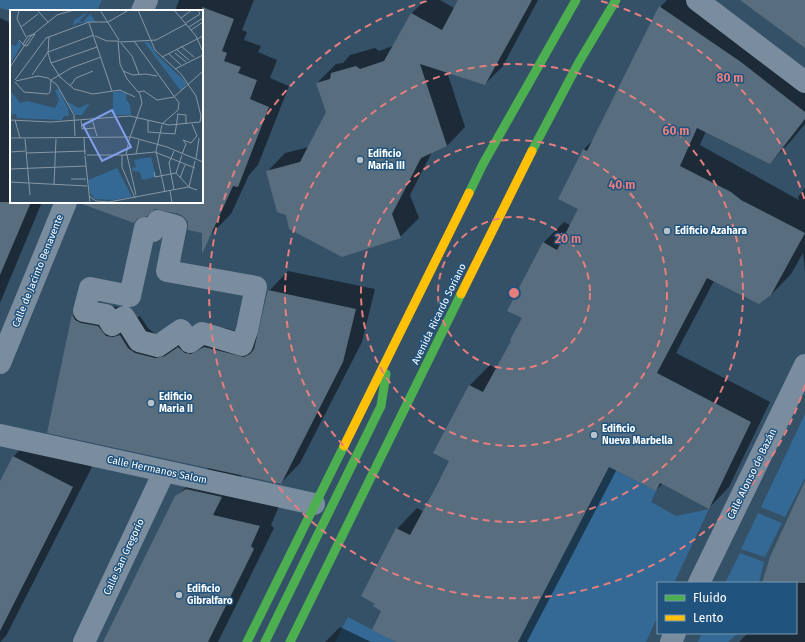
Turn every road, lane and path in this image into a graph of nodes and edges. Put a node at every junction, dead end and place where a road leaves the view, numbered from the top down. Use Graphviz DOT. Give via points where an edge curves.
graph roads {
  1 [pos="147,0"];
  2 [pos="576,0"];
  3 [pos="616,0"];
  4 [pos="696,0"];
  5 [pos="142,10"];
  6 [pos="805,82"];
  7 [pos="66,203"];
  8 [pos="167,271"];
  9 [pos="389,353"];
  10 [pos="0,363"];
  11 [pos="805,365"];
  12 [pos="0,435"];
  13 [pos="164,472"];
  14 [pos="314,504"];
  15 [pos="699,582"];
  16 [pos="84,642"];
  17 [pos="247,642"];
  18 [pos="265,642"];
  19 [pos="290,642"];
  1 -- 5 [label="street"];
  2 -- 9 [label="main road" via="483,164"];
  3 -- 19 [label="main road, Avenida Ricardo Soriano" via="579,62 513,188"];
  4 -- 6 [label="street"];
  7 -- 10 [label="street, Calle de Jacinto Benavente"];
  8 -- 8 [label="street" via="176,226 158,221 154,231 146,228 130,296 90,288 84,311 106,315 112,325 124,317 139,341 158,346 181,330 190,342 202,333 242,345 256,287"];
  9 -- 14 [label="main road"];
  9 -- 18 [label="main road" via="381,406"];
  11 -- 15 [label="street, Calle Alonso de Bazán"];
  12 -- 13 [label="street, Calle Hermanos Salom"];
  13 -- 14 [label="street, Calle Hermanos Salom"];
  13 -- 16 [label="street, Calle San Gregorio"];
  14 -- 17 [label="main road"];
}
